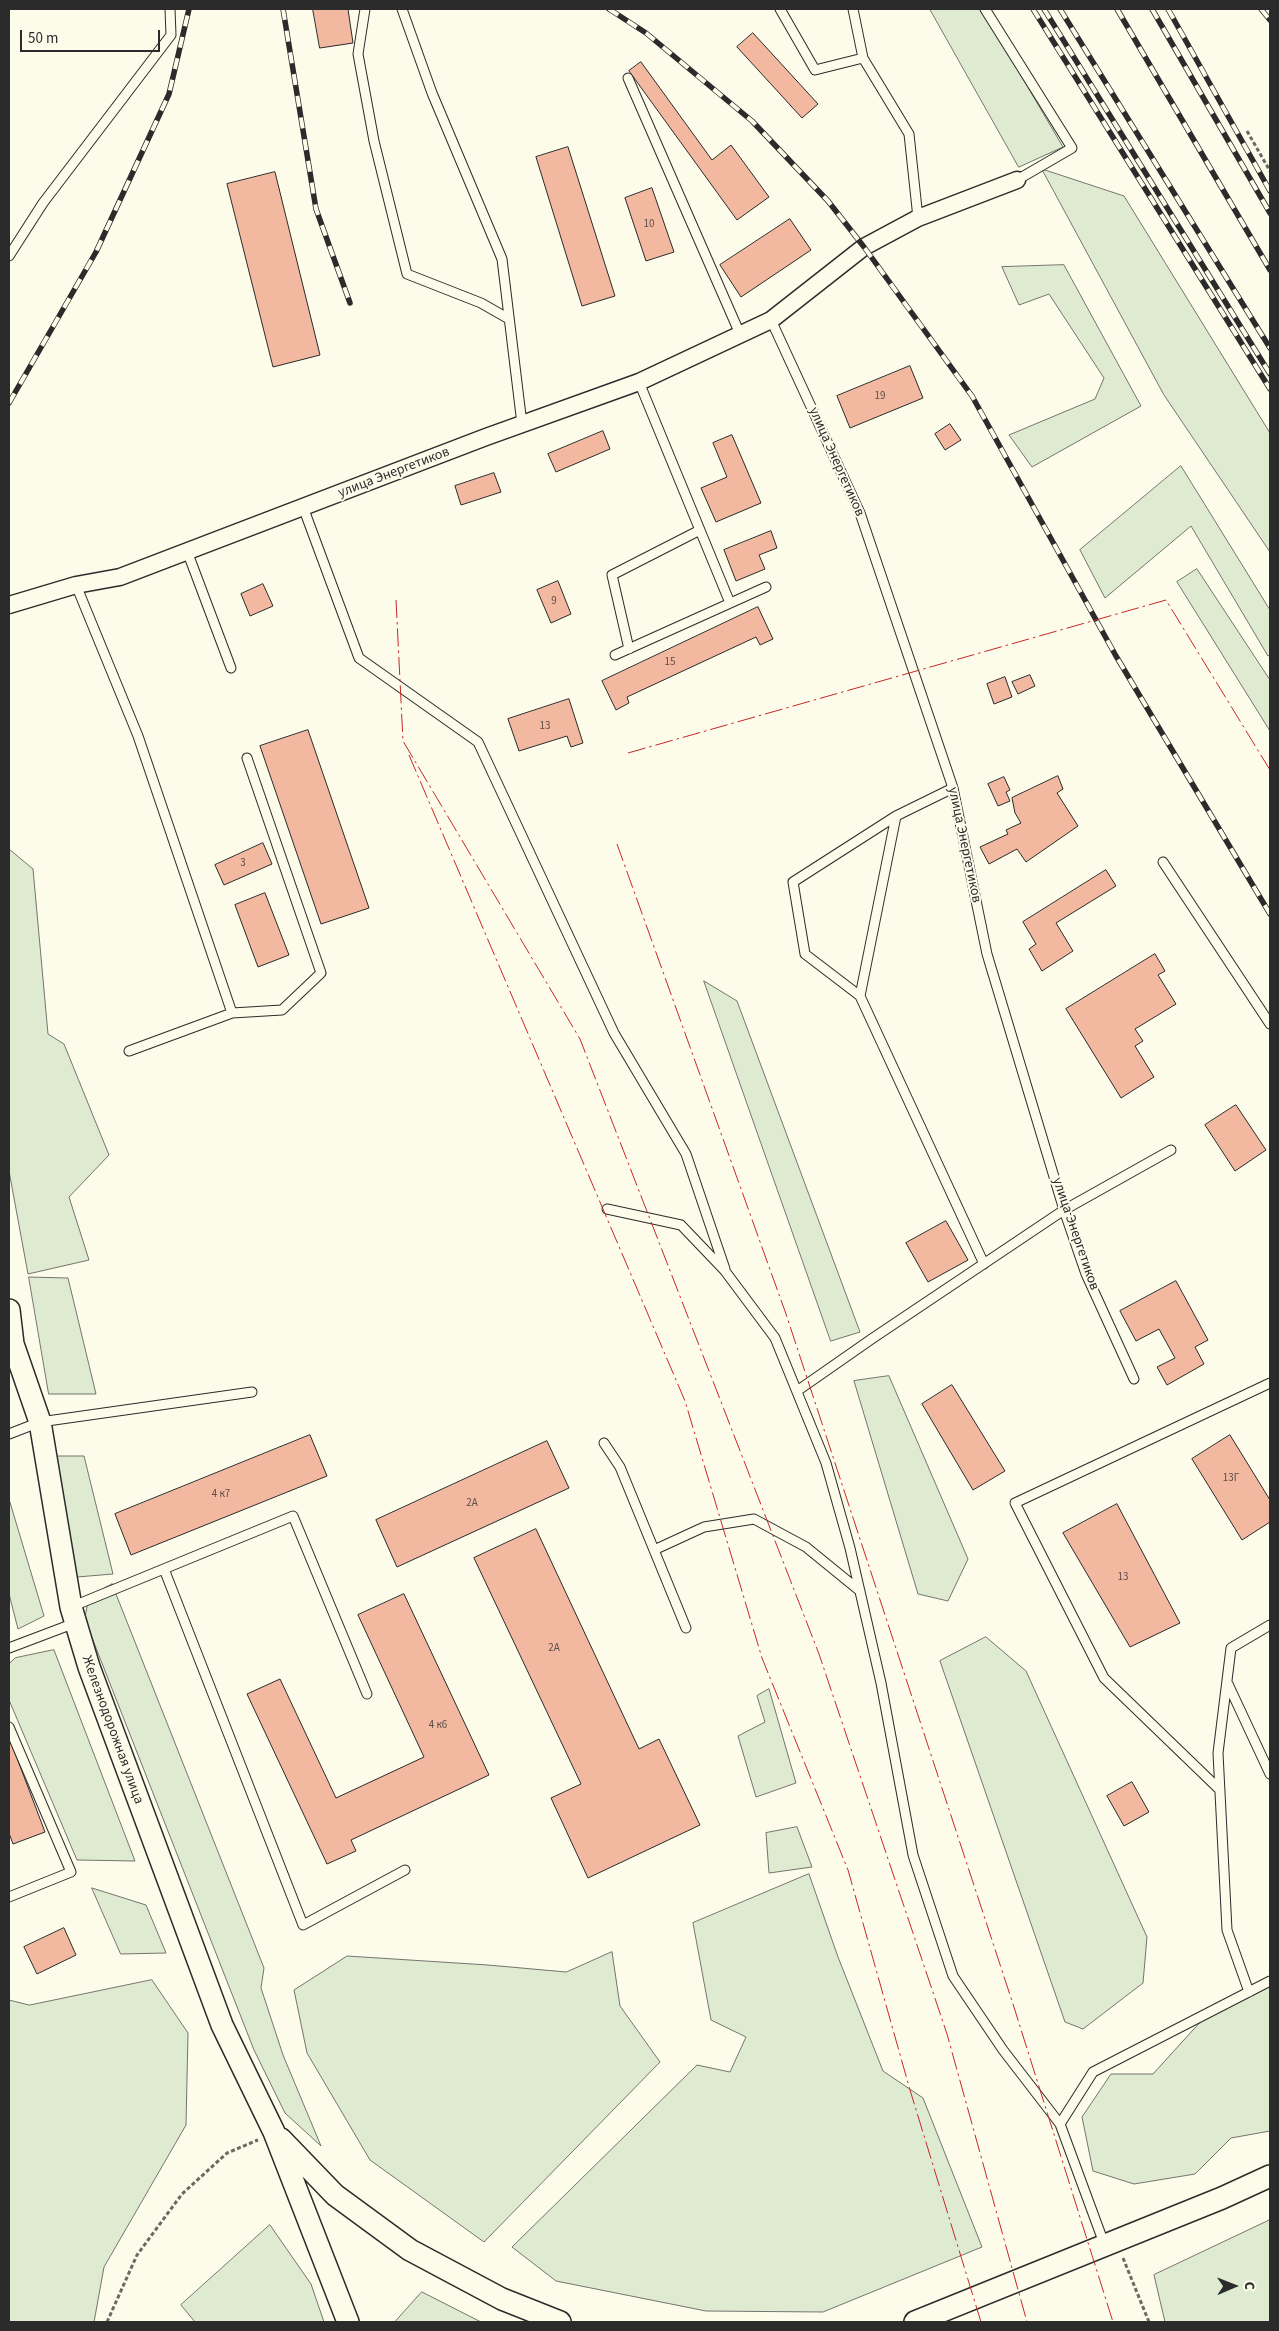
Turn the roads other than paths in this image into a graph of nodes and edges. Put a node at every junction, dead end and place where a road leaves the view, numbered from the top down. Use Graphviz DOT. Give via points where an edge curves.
graph roads {
  1 [pos="170,9"];
  2 [pos="365,9"];
  3 [pos="402,9"];
  4 [pos="780,9"];
  5 [pos="853,9"];
  6 [pos="986,9"];
  7 [pos="863,58"];
  8 [pos="628,78"];
  9 [pos="1017,180"];
  10 [pos="918,218"];
  11 [pos="9,256"];
  12 [pos="509,319"];
  13 [pos="771,320"];
  14 [pos="740,334"];
  15 [pos="639,382"];
  16 [pos="522,424"];
  17 [pos="303,507"];
  18 [pos="700,530"];
  19 [pos="187,551"];
  20 [pos="76,585"];
  21 [pos="766,587"];
  22 [pos="730,604"];
  23 [pos="9,605"];
  24 [pos="629,649"];
  25 [pos="614,656"];
  26 [pos="231,668"];
  27 [pos="247,758"];
  28 [pos="953,788"];
  29 [pos="896,816"];
  30 [pos="1163,862"];
  31 [pos="860,996"];
  32 [pos="232,1013"];
  33 [pos="1270,1024"];
  34 [pos="130,1051"];
  35 [pos="1171,1150"];
  36 [pos="607,1208"];
  37 [pos="1064,1210"];
  38 [pos="984,1264"];
  39 [pos="726,1271"];
  40 [pos="9,1310"];
  41 [pos="1134,1379"];
  42 [pos="1270,1383"];
  43 [pos="797,1391"];
  44 [pos="252,1392"];
  45 [pos="40,1422"];
  46 [pos="9,1434"];
  47 [pos="604,1443"];
  48 [pos="654,1550"];
  49 [pos="164,1569"];
  50 [pos="860,1591"];
  51 [pos="73,1615"];
  52 [pos="1270,1626"];
  53 [pos="686,1628"];
  54 [pos="9,1648"];
  55 [pos="1227,1682"];
  56 [pos="367,1694"];
  57 [pos="9,1727"];
  58 [pos="1270,1774"];
  59 [pos="1220,1790"];
  60 [pos="405,1870"];
  61 [pos="9,1897"];
  62 [pos="1270,1981"];
  63 [pos="1249,1992"];
  64 [pos="1060,2124"];
  65 [pos="274,2132"];
  66 [pos="1270,2176"];
  67 [pos="1110,2244"];
  68 [pos="348,2322"];
  69 [pos="560,2322"];
  70 [pos="915,2322"];
  1 -- 11 [label="lane" via="171,35 43,203"];
  2 -- 12 [label="lane" via="358,54 374,140 406,274 481,303"];
  3 -- 12 [label="lane" via="432,93 502,259"];
  4 -- 7 [label="lane" via="815,70"];
  5 -- 7 [label="lane"];
  6 -- 9 [label="lane" via="1072,148"];
  7 -- 10 [label="lane" via="909,134"];
  8 -- 14 [label="lane"];
  9 -- 10 [label="street, улица Энергетиков"];
  10 -- 13 [label="street, улица Энергетиков" via="864,247"];
  12 -- 16 [label="lane"];
  13 -- 14 [label="street, улица Энергетиков"];
  13 -- 28 [label="lane, улица Энергетиков" via="860,513"];
  14 -- 15 [label="street, улица Энергетиков"];
  15 -- 16 [label="street, улица Энергетиков"];
  15 -- 18 [label="lane"];
  16 -- 17 [label="street, улица Энергетиков"];
  17 -- 19 [label="street, улица Энергетиков"];
  17 -- 39 [label="lane" via="359,658 478,742 614,1033 686,1154"];
  18 -- 22 [label="lane"];
  18 -- 24 [label="lane" via="612,576"];
  19 -- 20 [label="street, улица Энергетиков" via="120,577"];
  19 -- 26 [label="lane"];
  20 -- 23 [label="street, улица Энергетиков"];
  20 -- 32 [label="lane" via="138,736"];
  21 -- 22 [label="lane"];
  22 -- 24 [label="lane"];
  24 -- 25 [label="lane"];
  27 -- 32 [label="lane" via="321,973 282,1010"];
  28 -- 29 [label="lane"];
  28 -- 37 [label="lane, улица Энергетиков" via="987,954"];
  29 -- 31 [label="lane"];
  29 -- 31 [label="lane" via="793,882 805,954"];
  30 -- 33 [label="lane"];
  31 -- 38 [label="lane"];
  32 -- 34 [label="lane"];
  35 -- 37 [label="lane"];
  36 -- 39 [label="lane" via="681,1225"];
  37 -- 38 [label="lane"];
  37 -- 41 [label="lane, улица Энергетиков" via="1086,1274"];
  38 -- 43 [label="lane"];
  39 -- 43 [label="lane" via="775,1338"];
  40 -- 45 [label="street, Железнодорожная улица" via="14,1344"];
  42 -- 59 [label="lane" via="1015,1503 1104,1678"];
  43 -- 50 [label="lane" via="826,1463"];
  44 -- 45 [label="lane"];
  45 -- 46 [label="lane"];
  45 -- 51 [label="street, Железнодорожная улица"];
  47 -- 48 [label="lane" via="620,1466"];
  48 -- 50 [label="lane" via="704,1527 754,1519 806,1547"];
  48 -- 53 [label="lane"];
  49 -- 51 [label="lane"];
  49 -- 56 [label="lane" via="293,1516"];
  49 -- 60 [label="lane" via="303,1925"];
  50 -- 64 [label="lane" via="913,1855 953,1976 1003,2050"];
  51 -- 54 [label="lane"];
  51 -- 65 [label="street, Железнодорожная улица" via="99,1695 222,2026"];
  52 -- 55 [label="lane" via="1231,1648"];
  55 -- 58 [label="lane"];
  55 -- 59 [label="lane" via="1218,1753"];
  57 -- 61 [label="lane" via="71,1872"];
  59 -- 63 [label="lane" via="1227,1930"];
  62 -- 63 [label="lane"];
  63 -- 64 [label="lane" via="1093,2072"];
  64 -- 67 [label="lane"];
  65 -- 68 [label="street"];
  65 -- 69 [label="street" via="335,2195 410,2250 502,2299"];
  66 -- 67 [label="street"];
  67 -- 70 [label="street"];
}
